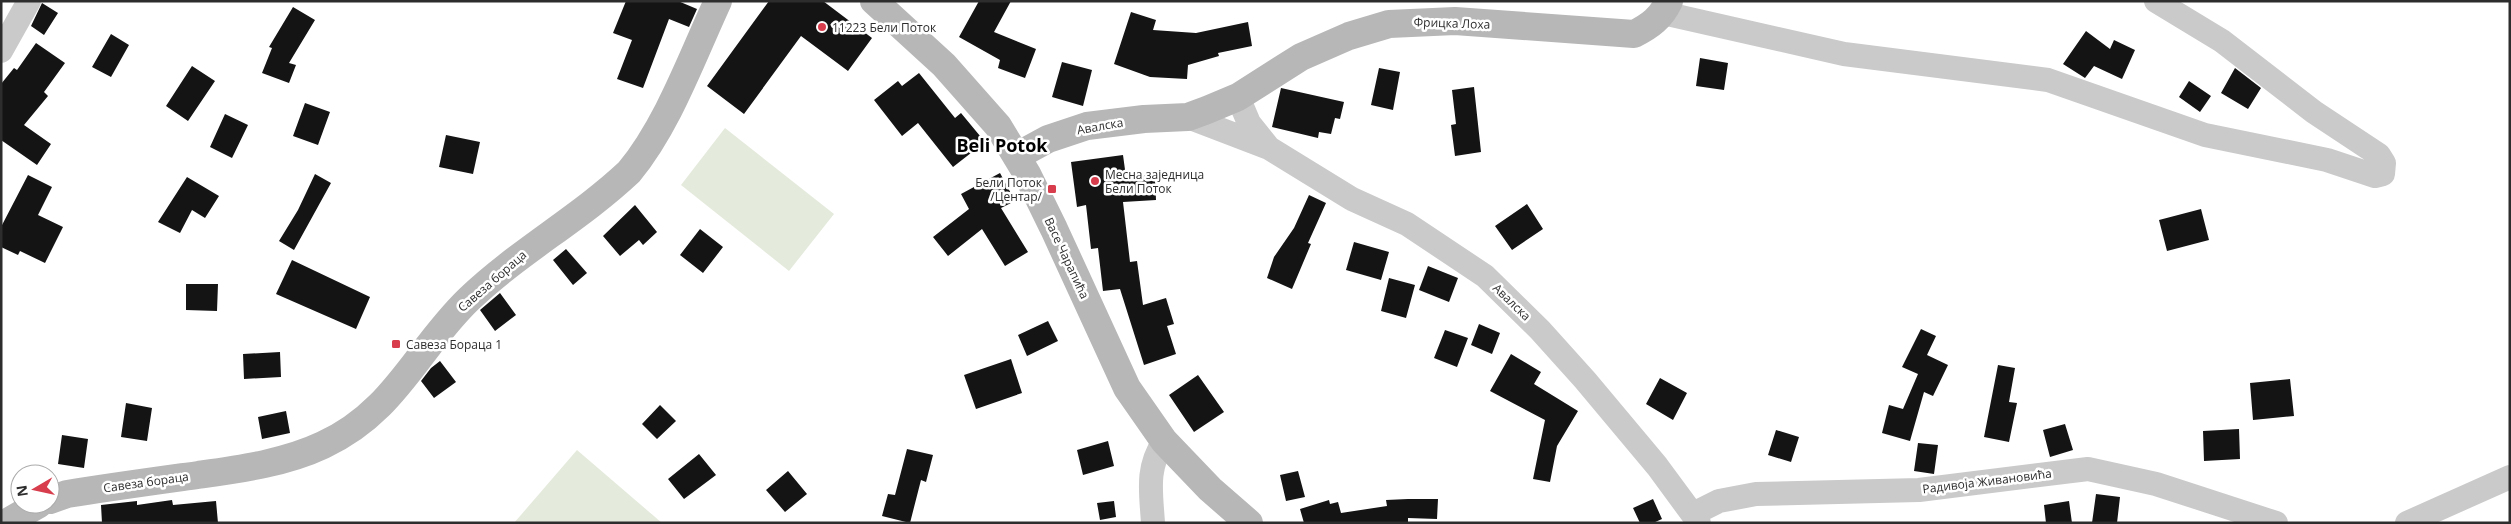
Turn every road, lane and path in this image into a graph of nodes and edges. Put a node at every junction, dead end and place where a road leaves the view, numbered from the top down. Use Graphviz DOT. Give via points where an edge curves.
graph roads {
  1 [pos="29,1"];
  2 [pos="718,1"];
  3 [pos="874,1"];
  4 [pos="2156,1"];
  5 [pos="1666,7"];
  6 [pos="1,51"];
  7 [pos="1238,97"];
  8 [pos="1188,117"];
  9 [pos="1269,148"];
  10 [pos="1017,156"];
  11 [pos="1164,440"];
  12 [pos="2510,477"];
  13 [pos="60,496"];
  14 [pos="22,514"];
  15 [pos="1696,518"];
  16 [pos="6,523"];
  17 [pos="1153,523"];
  18 [pos="1249,523"];
  19 [pos="2276,523"];
  20 [pos="2407,523"];
  1 -- 6 [label="street"];
  2 -- 13 [label="street, Савеза бораца" via="665,115 629,172 508,265 468,300 387,400 356,427 323,445 283,459 233,470"];
  3 -- 10 [label="street, Васе Чарапића" via="960,82 998,126"];
  4 -- 5 [label="street" via="2222,41 2314,112 2379,155 2384,163 2383,174 2374,176 2327,160 2205,135 2048,80 1844,54"];
  5 -- 7 [label="street, Фрицка Лоха" via="1648,26 1634,34 1455,21 1389,24 1350,36 1296,59"];
  7 -- 8 [label="street, Авалска"];
  7 -- 9 [label="street, Авалска" via="1249,123"];
  8 -- 9 [label="street, Авалска"];
  8 -- 10 [label="street, Авалска" via="1087,126 1048,139"];
  9 -- 15 [label="street, Авалска" via="1352,198 1407,224 1485,276 1585,380"];
  10 -- 11 [label="street, Васе Чарапића" via="1127,388"];
  11 -- 17 [label="street" via="1151,466"];
  11 -- 18 [label="street, Васе Чарапића"];
  12 -- 20 [label="street"];
  14 -- 16 [label="street"];
  15 -- 19 [label="street, Радивоја Живановића" via="1719,501 1756,494 1919,490 2088,469 2156,484"];
}
